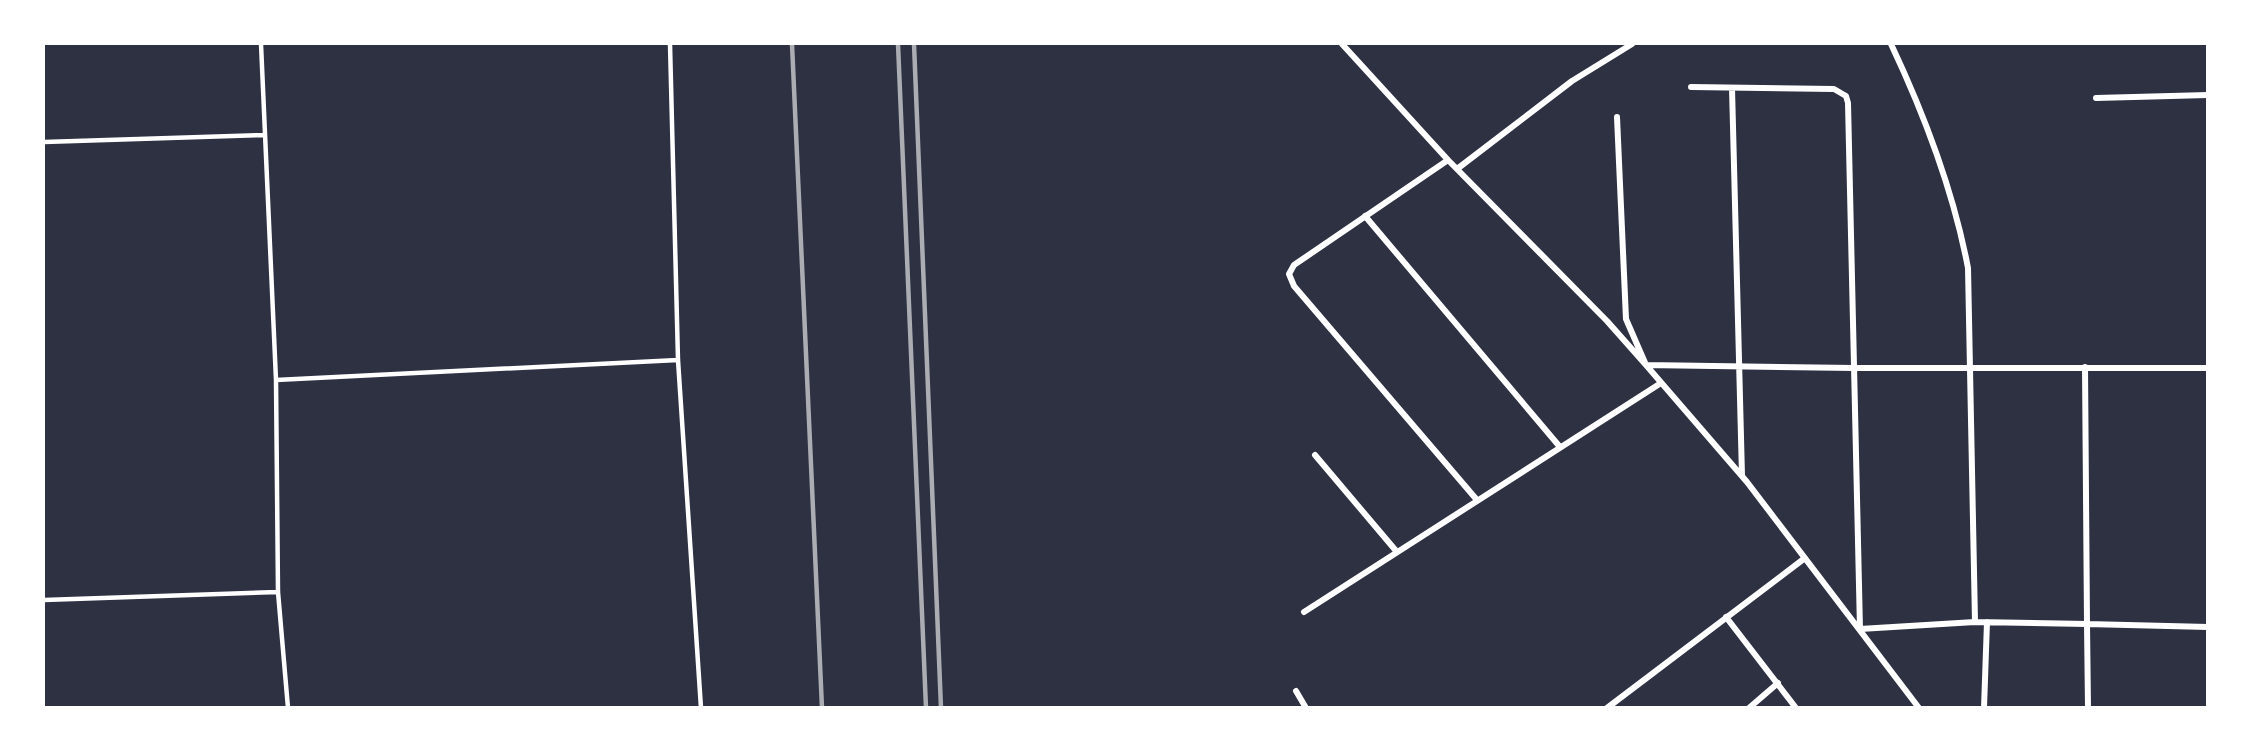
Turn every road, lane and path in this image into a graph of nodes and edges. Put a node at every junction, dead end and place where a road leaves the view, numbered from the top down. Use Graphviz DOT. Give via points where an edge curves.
graph roads {
  1 [pos="261,44"];
  2 [pos="670,44"];
  3 [pos="1342,44"];
  4 [pos="1632,44"];
  5 [pos="1891,44"];
  6 [pos="1691,87"];
  7 [pos="1732,88"];
  8 [pos="2208,95"];
  9 [pos="2096,98"];
  10 [pos="1617,117"];
  11 [pos="265,135"];
  12 [pos="44,142"];
  13 [pos="1448,160"];
  14 [pos="1457,169"];
  15 [pos="1365,216"];
  16 [pos="678,360"];
  17 [pos="1646,365"];
  18 [pos="1740,366"];
  19 [pos="1970,367"];
  20 [pos="2085,368"];
  21 [pos="2208,368"];
  22 [pos="1854,369"];
  23 [pos="276,380"];
  24 [pos="1661,383"];
  25 [pos="1560,447"];
  26 [pos="1315,455"];
  27 [pos="1742,477"];
  28 [pos="1478,500"];
  29 [pos="1397,552"];
  30 [pos="1805,558"];
  31 [pos="278,592"];
  32 [pos="44,600"];
  33 [pos="1304,612"];
  34 [pos="1726,618"];
  35 [pos="1975,622"];
  36 [pos="1987,622"];
  37 [pos="2086,624"];
  38 [pos="2208,627"];
  39 [pos="1860,629"];
  40 [pos="1778,683"];
  41 [pos="1296,691"];
  42 [pos="288,708"];
  43 [pos="701,708"];
  44 [pos="1306,708"];
  45 [pos="1607,708"];
  46 [pos="1749,708"];
  47 [pos="1796,708"];
  48 [pos="1919,708"];
  49 [pos="1984,708"];
  50 [pos="2088,708"];
  1 -- 11 [label="lane"];
  2 -- 16 [label="lane"];
  3 -- 13 [label="street"];
  4 -- 14 [label="street" via="1572,81"];
  5 -- 19 [label="street" via="1920,105 1959,219 1968,268"];
  6 -- 7 [label="street"];
  7 -- 18 [label="street"];
  7 -- 22 [label="street" via="1834,89 1846,96"];
  8 -- 9 [label="street"];
  10 -- 17 [label="street" via="1626,319"];
  11 -- 12 [label="lane"];
  11 -- 23 [label="lane"];
  13 -- 14 [label="street"];
  13 -- 15 [label="street"];
  14 -- 17 [label="street"];
  15 -- 25 [label="street"];
  15 -- 28 [label="street" via="1294,265 1289,274 1294,286"];
  16 -- 23 [label="lane"];
  16 -- 43 [label="lane"];
  17 -- 18 [label="street"];
  17 -- 24 [label="street"];
  18 -- 22 [label="street"];
  18 -- 27 [label="street"];
  19 -- 20 [label="street"];
  19 -- 22 [label="street"];
  19 -- 35 [label="street"];
  20 -- 21 [label="street"];
  20 -- 37 [label="street"];
  22 -- 39 [label="street"];
  23 -- 31 [label="lane"];
  24 -- 25 [label="street"];
  24 -- 27 [label="street"];
  25 -- 28 [label="street"];
  26 -- 29 [label="street"];
  27 -- 30 [label="street"];
  28 -- 29 [label="street"];
  29 -- 33 [label="street"];
  30 -- 34 [label="street"];
  30 -- 39 [label="street"];
  31 -- 32 [label="lane"];
  31 -- 42 [label="lane"];
  34 -- 40 [label="street"];
  34 -- 45 [label="street"];
  35 -- 36 [label="street"];
  35 -- 39 [label="street"];
  36 -- 37 [label="street"];
  36 -- 49 [label="street"];
  37 -- 38 [label="street"];
  37 -- 50 [label="street"];
  39 -- 48 [label="street"];
  40 -- 46 [label="street"];
  40 -- 47 [label="street"];
  41 -- 44 [label="street"];
}
